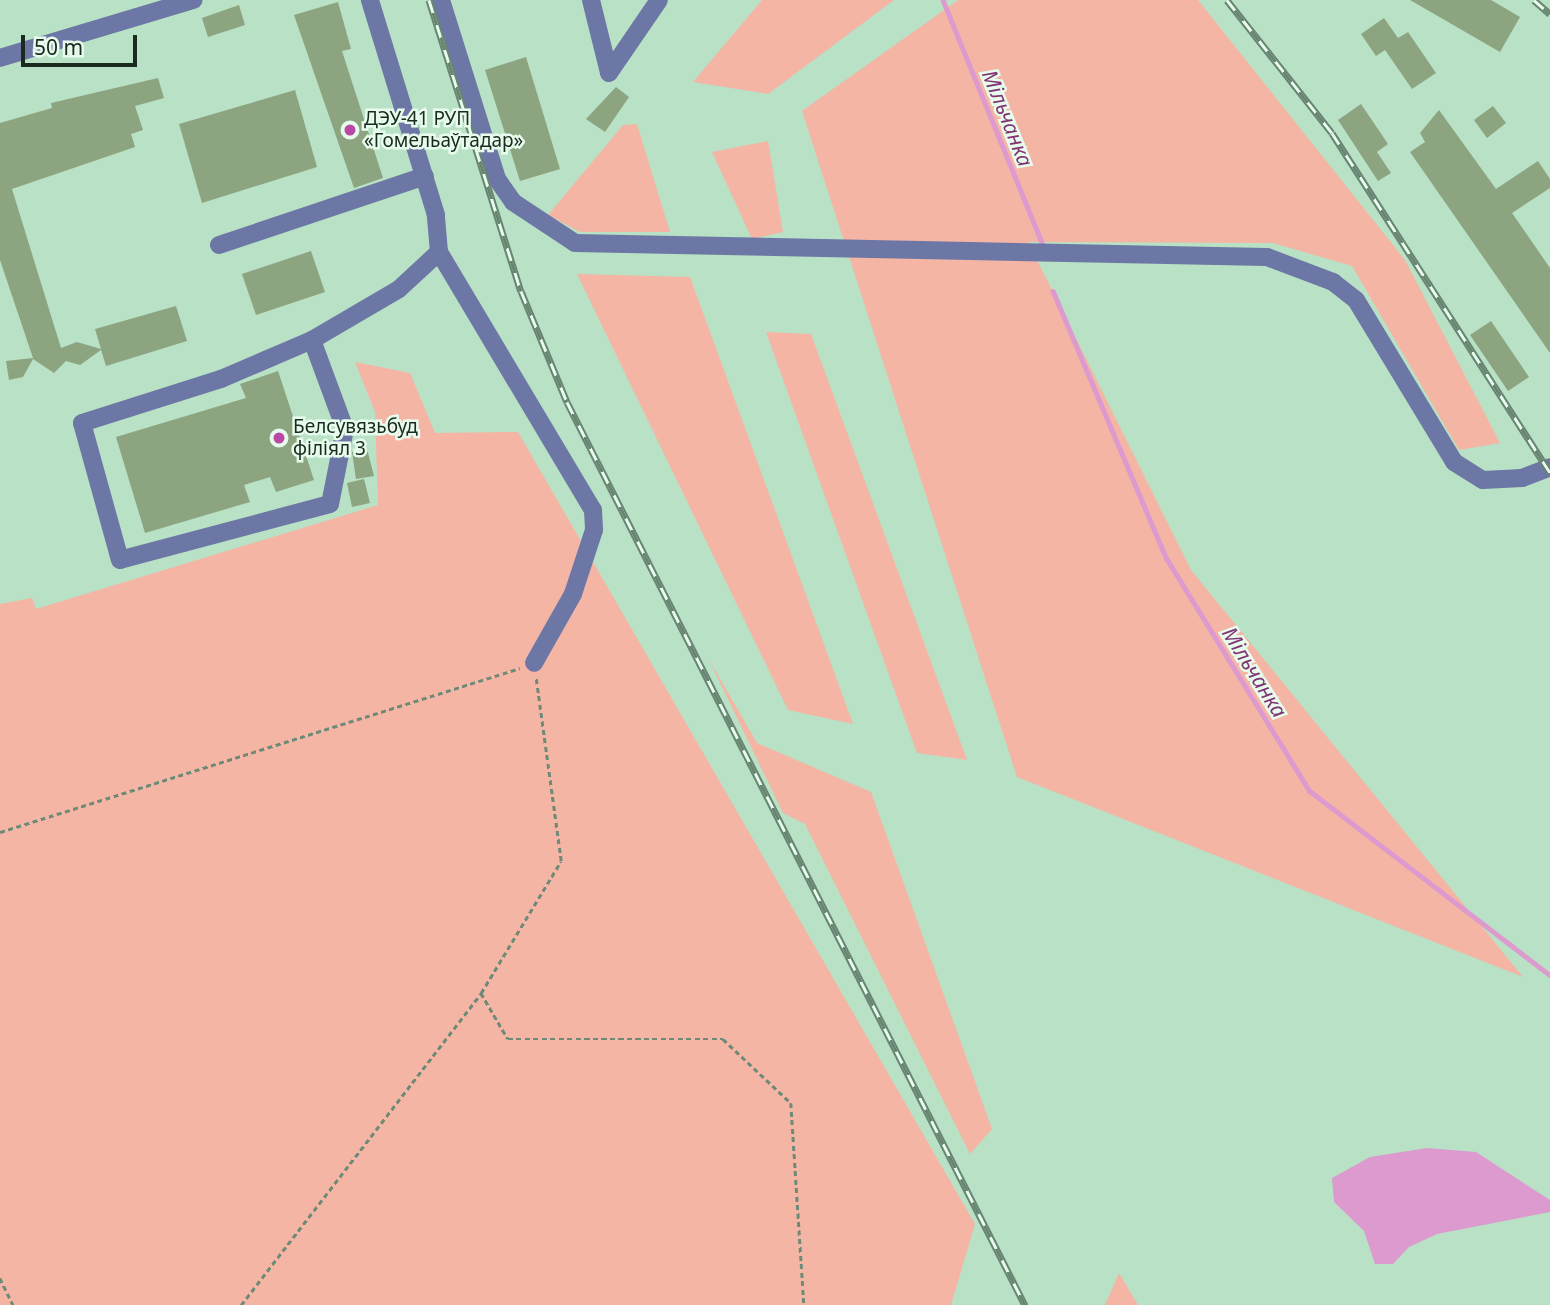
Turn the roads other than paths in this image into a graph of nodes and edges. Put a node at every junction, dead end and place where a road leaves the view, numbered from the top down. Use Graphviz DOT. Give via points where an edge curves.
graph roads {
  1 [pos="193,0"];
  2 [pos="370,0"];
  3 [pos="441,0"];
  4 [pos="591,0"];
  5 [pos="659,0"];
  6 [pos="0,58"];
  7 [pos="425,176"];
  8 [pos="219,245"];
  9 [pos="439,252"];
  10 [pos="312,340"];
  11 [pos="1550,467"];
  12 [pos="534,663"];
  1 -- 6 [label="street"];
  2 -- 7 [label="street"];
  3 -- 11 [label="street" via="497,179 513,202 575,243 1267,257 1333,282 1356,300 1454,462 1482,480 1522,478"];
  4 -- 5 [label="street" via="609,74"];
  7 -- 8 [label="street"];
  7 -- 9 [label="street"];
  9 -- 10 [label="street" via="399,289"];
  9 -- 12 [label="street" via="593,510 594,530 573,594"];
  10 -- 10 [label="street" via="221,379 82,423 120,560 330,504 345,429"];
}
